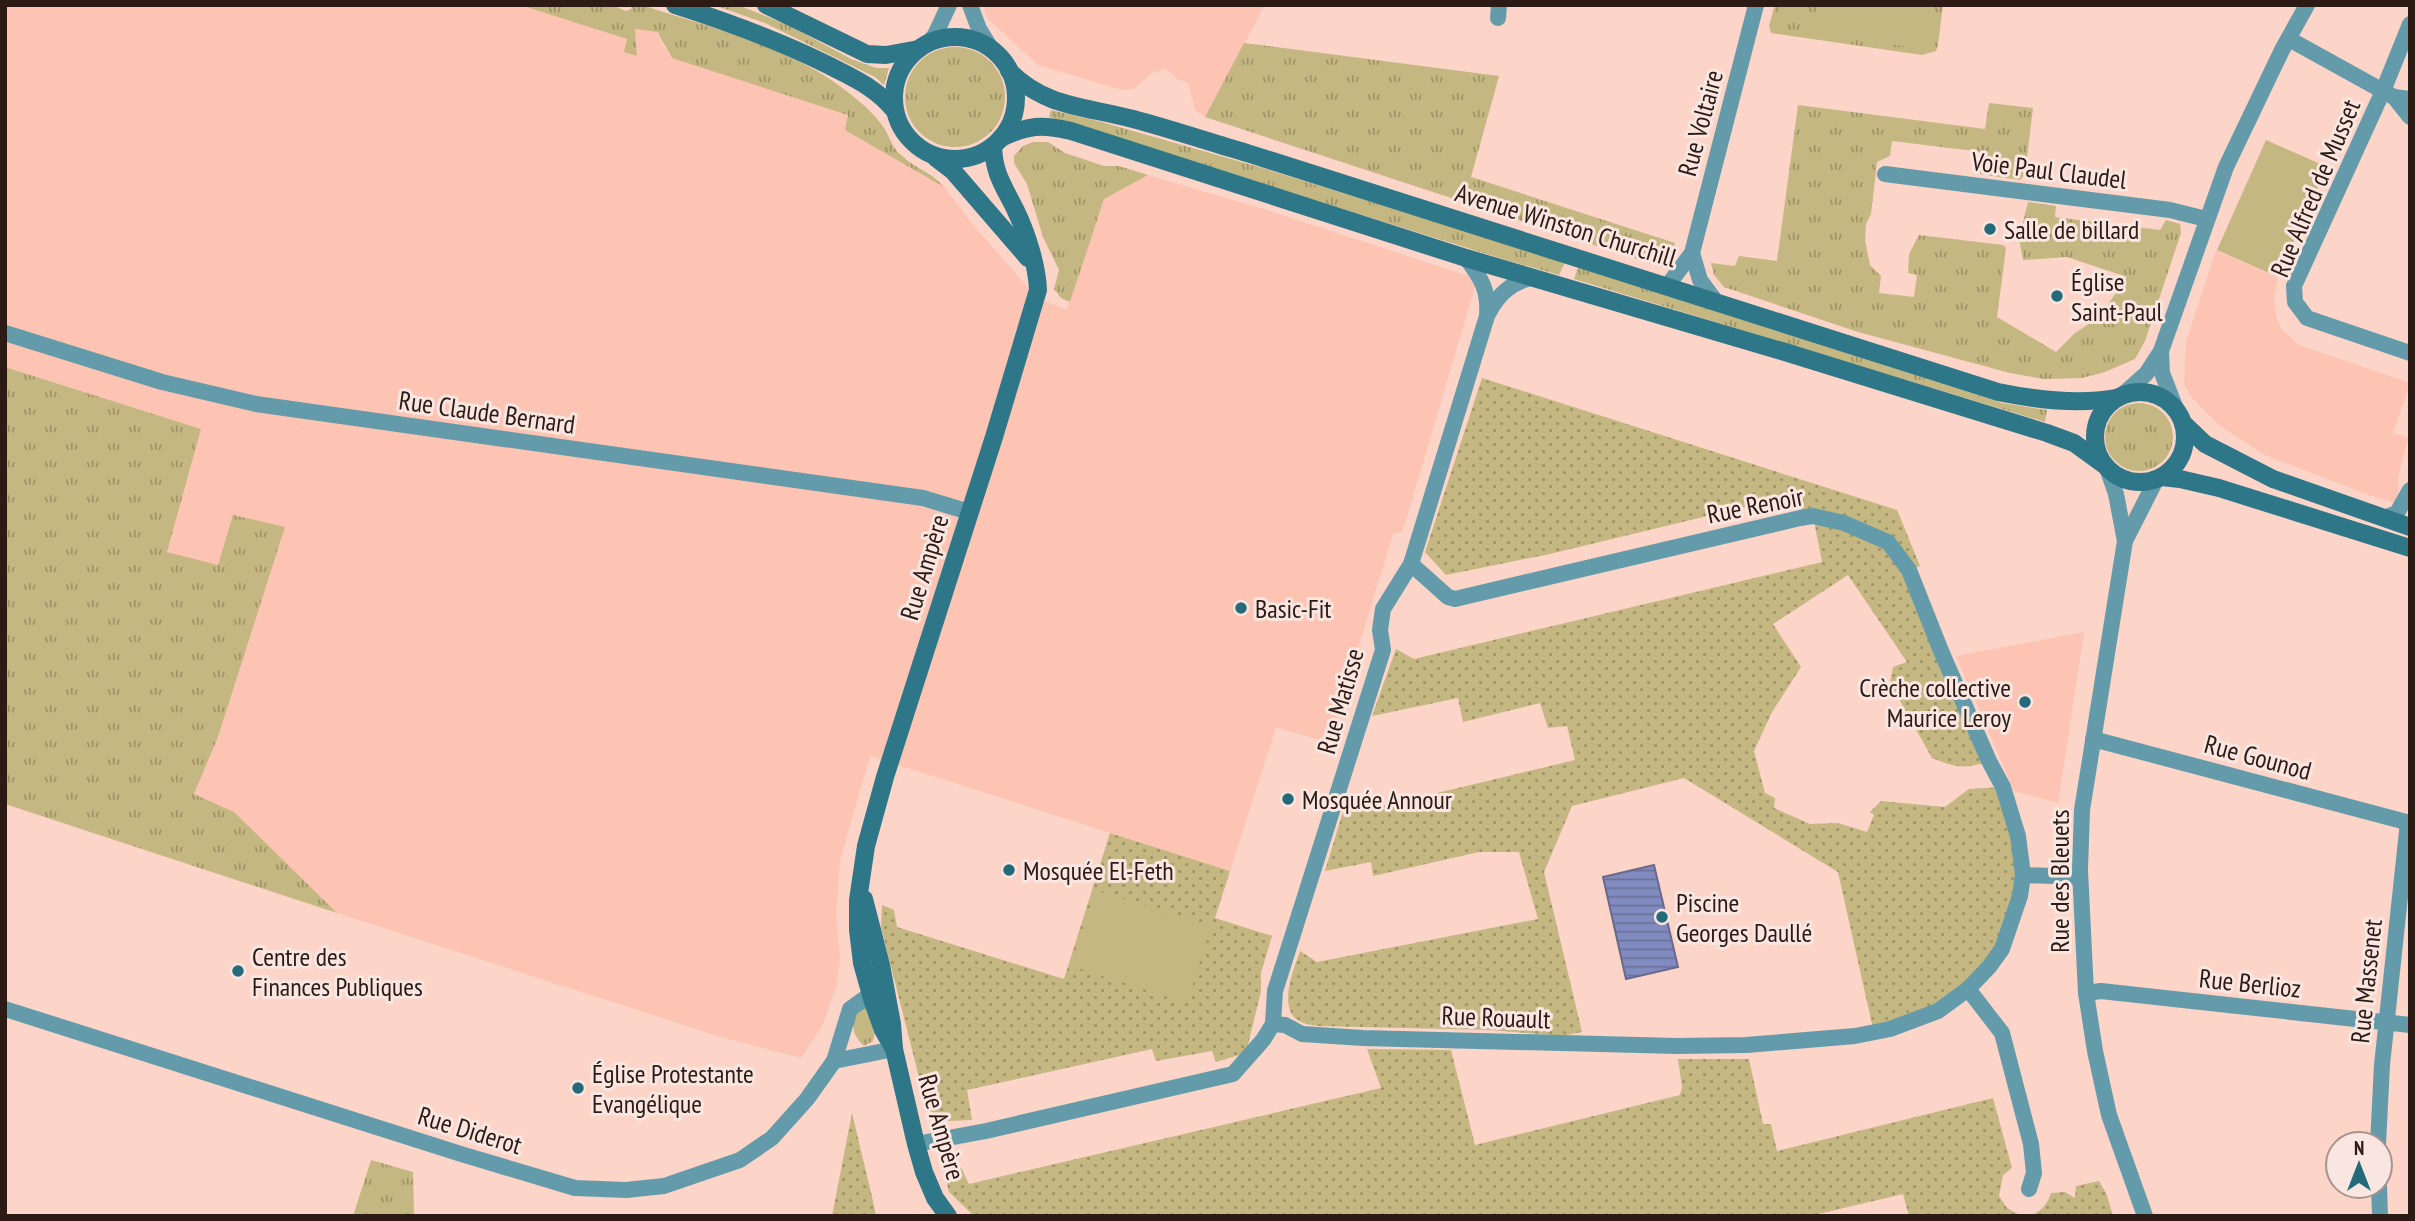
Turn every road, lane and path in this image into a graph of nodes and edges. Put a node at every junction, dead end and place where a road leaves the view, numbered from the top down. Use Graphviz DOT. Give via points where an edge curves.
graph roads {
  1 [pos="675,5"];
  2 [pos="766,5"];
  3 [pos="949,5"];
  4 [pos="971,5"];
  5 [pos="1756,5"];
  6 [pos="2307,5"];
  7 [pos="2410,24"];
  8 [pos="2289,39"];
  9 [pos="923,46"];
  10 [pos="992,50"];
  11 [pos="1009,71"];
  12 [pos="2396,96"];
  13 [pos="895,111"];
  14 [pos="2410,117"];
  15 [pos="997,142"];
  16 [pos="927,152"];
  17 [pos="1885,174"];
  18 [pos="2206,219"];
  19 [pos="1692,253"];
  20 [pos="1466,258"];
  21 [pos="1033,263"];
  22 [pos="1531,278"];
  23 [pos="1668,285"];
  24 [pos="1714,299"];
  25 [pos="1487,316"];
  26 [pos="5,333"];
  27 [pos="2161,351"];
  28 [pos="2410,353"];
  29 [pos="2119,397"];
  30 [pos="2179,416"];
  31 [pos="2105,466"];
  32 [pos="2159,478"];
  33 [pos="2410,491"];
  34 [pos="969,512"];
  35 [pos="2384,518"];
  36 [pos="2410,527"];
  37 [pos="2125,541"];
  38 [pos="2410,548"];
  39 [pos="1411,564"];
  40 [pos="2093,739"];
  41 [pos="2409,823"];
  42 [pos="2023,875"];
  43 [pos="2080,877"];
  44 [pos="861,889"];
  45 [pos="1968,989"];
  46 [pos="2086,993"];
  47 [pos="871,994"];
  48 [pos="5,1009"];
  49 [pos="889,1009"];
  50 [pos="2386,1023"];
  51 [pos="1273,1024"];
  52 [pos="2410,1025"];
  53 [pos="894,1049"];
  54 [pos="834,1061"];
  55 [pos="2379,1130"];
  56 [pos="916,1144"];
  57 [pos="2029,1189"];
  58 [pos="948,1216"];
  59 [pos="2145,1216"];
  1 -- 13 [label="main road" via="791,47 870,87"];
  2 -- 9 [label="main road" via="867,54 886,55"];
  3 -- 9 [label="street" via="935,35"];
  4 -- 10 [label="street"];
  5 -- 19 [label="street, Rue Voltaire"];
  6 -- 8 [label="street"];
  7 -- 12 [label="street, Rue Alfred de Musset"];
  8 -- 12 [label="street"];
  8 -- 18 [label="street" via="2226,167"];
  9 -- 10 [label="main road" via="957,37"];
  9 -- 13 [label="main road" via="908,59 896,80"];
  10 -- 11 [label="main road"];
  11 -- 15 [label="main road" via="1016,102 1010,125"];
  11 -- 23 [label="main road, Avenue Winston Churchill" via="1026,87 1055,102 1135,119"];
  12 -- 14 [label="street"];
  12 -- 28 [label="street, Rue Alfred de Musset" via="2294,286 2295,302 2307,318"];
  13 -- 16 [label="main road" via="904,132"];
  15 -- 16 [label="main road" via="965,158"];
  15 -- 20 [label="main road" via="1034,126 1071,131"];
  15 -- 21 [label="main road, Rue Ampère" via="996,174 1017,212"];
  16 -- 21 [label="main road" via="953,171"];
  17 -- 18 [label="street, Voie Paul Claudel"];
  18 -- 27 [label="street"];
  19 -- 23 [label="street, Rue Voltaire"];
  19 -- 24 [label="street" via="1700,280"];
  20 -- 22 [label="main road"];
  20 -- 25 [label="street" via="1481,277"];
  21 -- 34 [label="main road, Rue Ampère" via="1037,298"];
  22 -- 25 [label="street" via="1505,290"];
  22 -- 31 [label="main road" via="2047,433 2074,443"];
  23 -- 24 [label="main road, Avenue Winston Churchill"];
  24 -- 29 [label="main road, Avenue Winston Churchill" via="1998,392 2042,399"];
  25 -- 39 [label="street, Rue Matisse"];
  26 -- 34 [label="street, Rue Claude Bernard" via="162,382 256,404 916,497"];
  27 -- 29 [label="street" via="2146,374"];
  27 -- 30 [label="street" via="2162,373"];
  29 -- 30 [label="main road" via="2153,394 2168,401"];
  29 -- 31 [label="main road" via="2101,414 2095,430 2096,448"];
  30 -- 32 [label="main road" via="2186,439 2182,455 2176,466"];
  30 -- 35 [label="main road" via="2205,444 2273,479"];
  31 -- 32 [label="main road" via="2127,481"];
  31 -- 37 [label="street, Rue des Bleuets"];
  32 -- 37 [label="street, Rue des Bleuets"];
  32 -- 38 [label="main road" via="2219,488"];
  33 -- 35 [label="street" via="2396,513"];
  34 -- 44 [label="main road, Rue Ampère" via="884,777 866,846"];
  35 -- 36 [label="main road"];
  37 -- 40 [label="street, Rue des Bleuets"];
  39 -- 42 [label="street, Rue Renoir" via="1455,599 1800,517 1844,523 1888,542 1909,570 2003,787 2018,836"];
  39 -- 51 [label="street, Rue Matisse" via="1383,609 1383,650 1275,990"];
  40 -- 41 [label="street, Rue Gounod"];
  40 -- 43 [label="street, Rue des Bleuets" via="2082,810"];
  41 -- 50 [label="street, Rue Massenet"];
  42 -- 43 [label="street"];
  42 -- 45 [label="street, Rue Rouault" via="2002,949"];
  43 -- 46 [label="street, Rue des Bleuets"];
  44 -- 47 [label="main road, Rue Ampère" via="858,930"];
  44 -- 49 [label="main road, Rue Ampère"];
  45 -- 51 [label="street, Rue Rouault" via="1938,1011 1882,1031 1746,1045 1363,1038 1302,1034"];
  45 -- 57 [label="street" via="2002,1033 2031,1144 2034,1173"];
  46 -- 50 [label="street, Rue Berlioz"];
  46 -- 59 [label="street, Rue des Bleuets" via="2109,1115"];
  47 -- 49 [label="street"];
  47 -- 53 [label="main road, Rue Ampère"];
  47 -- 54 [label="street, Rue Diderot" via="850,1009"];
  48 -- 54 [label="street, Rue Diderot" via="575,1188 664,1186 740,1160 772,1138"];
  49 -- 53 [label="main road, Rue Ampère"];
  50 -- 52 [label="street, Rue Berlioz"];
  50 -- 55 [label="street, Rue Massenet"];
  51 -- 56 [label="street" via="1233,1074"];
  53 -- 54 [label="street"];
  53 -- 56 [label="main road, Rue Ampère"];
  56 -- 58 [label="main road, Rue Ampère" via="935,1198"];
}
